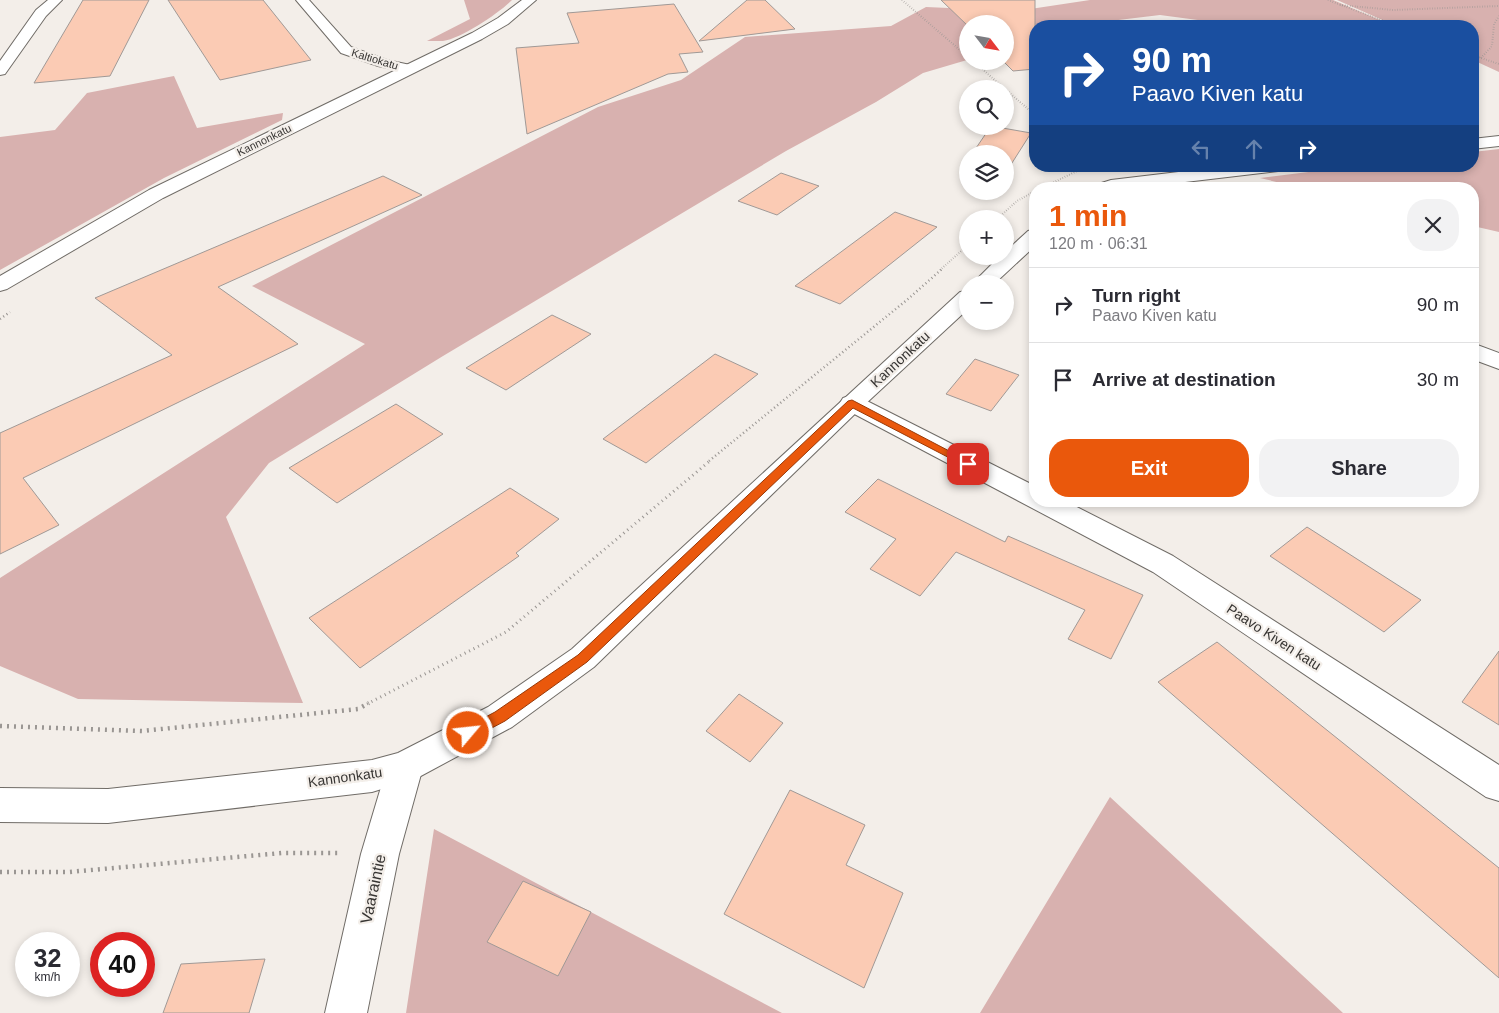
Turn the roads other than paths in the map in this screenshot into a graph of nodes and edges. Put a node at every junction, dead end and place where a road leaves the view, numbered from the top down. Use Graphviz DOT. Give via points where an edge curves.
graph roads {
  1 [pos="56,0"];
  2 [pos="302,0"];
  3 [pos="530,0"];
  4 [pos="410,68"];
  5 [pos="0,71"];
  6 [pos="1499,141"];
  7 [pos="1479,143"];
  8 [pos="1226,172"];
  9 [pos="1138,182"];
  10 [pos="1029,241"];
  11 [pos="992,275"];
  12 [pos="0,285"];
  13 [pos="959,305"];
  14 [pos="1479,353"];
  15 [pos="1499,362"];
  16 [pos="852,404"];
  17 [pos="1029,495"];
  18 [pos="1054,507"];
  19 [pos="405,767"];
  20 [pos="1499,785"];
  21 [pos="0,805"];
  22 [pos="346,1013"];
  1 -- 5 [label="street" via="41,13"];
  2 -- 4 [label="street, Kaltiokatu" via="346,50"];
  3 -- 4 [label="street, Kannonkatu" via="503,21"];
  4 -- 12 [label="street, Kannonkatu" via="156,194"];
  6 -- 7 [label="street"];
  8 -- 9 [label="street"];
  10 -- 11 [label="street"];
  13 -- 16 [label="street, Kannonkatu"];
  14 -- 15 [label="street"];
  16 -- 17 [label="street"];
  16 -- 19 [label="street, Kannonkatu" via="583,658 500,717"];
  18 -- 20 [label="street, Paavo Kiven katu" via="1163,564"];
  19 -- 21 [label="street, Kannonkatu" via="372,776 108,806"];
  19 -- 22 [label="street, Vaaraintie" via="380,854"];
}
